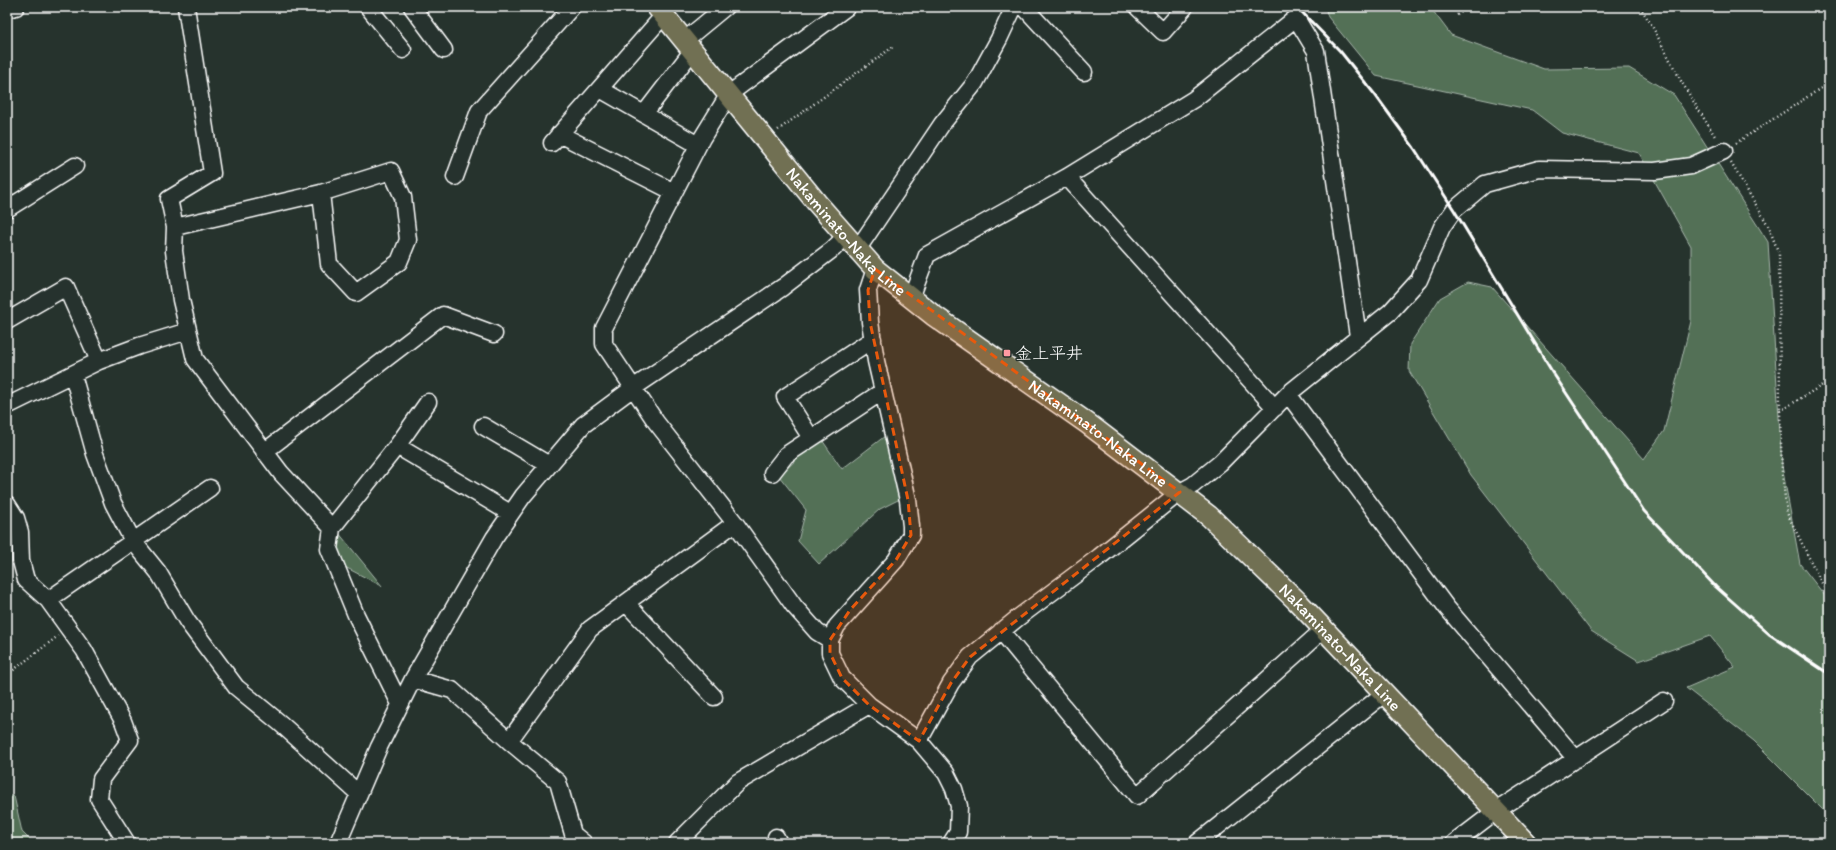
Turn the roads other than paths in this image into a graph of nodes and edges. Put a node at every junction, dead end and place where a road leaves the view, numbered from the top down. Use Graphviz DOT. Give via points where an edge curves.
graph roads {
  1 [pos="16,7"];
  2 [pos="186,7"];
  3 [pos="368,7"];
  4 [pos="412,7"];
  5 [pos="572,7"];
  6 [pos="725,7"];
  7 [pos="847,7"];
  8 [pos="1014,7"];
  9 [pos="1024,7"];
  10 [pos="1138,7"];
  11 [pos="1185,7"];
  12 [pos="7,9"];
  13 [pos="661,11"];
  14 [pos="689,45"];
  15 [pos="403,50"];
  16 [pos="444,50"];
  17 [pos="1084,72"];
  18 [pos="600,89"];
  19 [pos="729,94"];
  20 [pos="644,114"];
  21 [pos="698,145"];
  22 [pos="1724,151"];
  23 [pos="75,166"];
  24 [pos="456,177"];
  25 [pos="1067,178"];
  26 [pos="674,192"];
  27 [pos="321,193"];
  28 [pos="7,209"];
  29 [pos="175,227"];
  30 [pos="851,243"];
  31 [pos="874,270"];
  32 [pos="911,298"];
  33 [pos="7,321"];
  34 [pos="188,331"];
  35 [pos="494,334"];
  36 [pos="1358,336"];
  37 [pos="873,339"];
  38 [pos="99,362"];
  39 [pos="73,375"];
  40 [pos="633,388"];
  41 [pos="883,391"];
  42 [pos="1288,394"];
  43 [pos="428,402"];
  44 [pos="7,406"];
  45 [pos="1275,408"];
  46 [pos="483,426"];
  47 [pos="811,438"];
  48 [pos="397,446"];
  49 [pos="264,452"];
  50 [pos="549,465"];
  51 [pos="772,473"];
  52 [pos="210,488"];
  53 [pos="1180,492"];
  54 [pos="7,504"];
  55 [pos="510,513"];
  56 [pos="736,523"];
  57 [pos="332,528"];
  58 [pos="133,541"];
  59 [pos="48,600"];
  60 [pos="626,603"];
  61 [pos="1324,629"];
  62 [pos="1001,631"];
  63 [pos="830,640"];
  64 [pos="413,679"];
  65 [pos="1386,693"];
  66 [pos="714,697"];
  67 [pos="1664,701"];
  68 [pos="400,704"];
  69 [pos="869,705"];
  70 [pos="918,740"];
  71 [pos="509,742"];
  72 [pos="1576,759"];
  73 [pos="359,794"];
  74 [pos="1496,811"];
  75 [pos="958,839"];
  76 [pos="342,841"];
  77 [pos="127,843"];
  78 [pos="584,843"];
  79 [pos="677,843"];
  80 [pos="1197,843"];
  81 [pos="1454,843"];
  82 [pos="1526,843"];
  1 -- 12 [label="street"];
  2 -- 29 [label="street" via="212,173 169,199"];
  3 -- 15 [label="street"];
  4 -- 16 [label="street"];
  5 -- 24 [label="street" via="479,111"];
  6 -- 14 [label="street"];
  7 -- 19 [label="street"];
  8 -- 30 [label="street" via="975,83"];
  9 -- 17 [label="street"];
  10 -- 11 [label="street" via="1164,32"];
  13 -- 14 [label="main road, Nakaminato-Naka Line"];
  13 -- 18 [label="street"];
  14 -- 19 [label="main road, Nakaminato-Naka Line"];
  14 -- 20 [label="street"];
  18 -- 20 [label="street"];
  18 -- 26 [label="street" via="556,139"];
  19 -- 21 [label="street"];
  19 -- 30 [label="main road, Nakaminato-Naka Line"];
  20 -- 21 [label="street"];
  21 -- 26 [label="street"];
  22 -- 36 [label="street" via="1691,166 1655,170 1540,169 1485,184 1454,210 1442,227 1419,280 1390,312"];
  23 -- 28 [label="street"];
  25 -- 32 [label="street" via="927,255"];
  25 -- 36 [label="street" via="1194,100 1296,18 1316,51"];
  25 -- 45 [label="street"];
  26 -- 40 [label="street" via="604,328 604,344"];
  27 -- 27 [label="street" via="329,264 356,293 399,262 408,240 403,197 391,171"];
  27 -- 29 [label="street"];
  29 -- 34 [label="street" via="174,251"];
  30 -- 31 [label="main road, Nakaminato-Naka Line"];
  30 -- 40 [label="street" via="833,249 783,287"];
  31 -- 32 [label="main road, Nakaminato-Naka Line"];
  31 -- 37 [label="street" via="868,290"];
  32 -- 53 [label="main road, Nakaminato-Naka Line"];
  33 -- 38 [label="street" via="66,287"];
  34 -- 38 [label="street"];
  34 -- 49 [label="street" via="195,359"];
  35 -- 49 [label="street" via="443,315"];
  36 -- 42 [label="street"];
  37 -- 41 [label="street"];
  37 -- 47 [label="street" via="785,397"];
  38 -- 39 [label="street"];
  39 -- 44 [label="street"];
  39 -- 58 [label="street" via="95,454 113,503"];
  40 -- 50 [label="street" via="583,425"];
  40 -- 56 [label="street" via="656,422"];
  41 -- 47 [label="street"];
  41 -- 63 [label="street" via="908,500 910,535 896,560 850,610"];
  42 -- 45 [label="street"];
  42 -- 72 [label="street" via="1447,608"];
  43 -- 48 [label="street"];
  45 -- 53 [label="street" via="1220,463 1194,485"];
  46 -- 50 [label="street"];
  47 -- 51 [label="street" via="786,455"];
  48 -- 55 [label="street"];
  48 -- 57 [label="street"];
  49 -- 57 [label="street"];
  50 -- 55 [label="street"];
  52 -- 58 [label="street"];
  53 -- 61 [label="main road, Nakaminato-Naka Line" via="1266,569"];
  53 -- 62 [label="street"];
  54 -- 59 [label="street" via="16,518 20,532 21,561 26,580"];
  55 -- 64 [label="street"];
  56 -- 60 [label="street"];
  56 -- 63 [label="street" via="794,606 817,632"];
  57 -- 68 [label="street" via="329,549 356,615"];
  58 -- 59 [label="street"];
  58 -- 73 [label="street" via="158,572 187,621 236,687"];
  59 -- 77 [label="street" via="84,650 123,720 130,740 101,779 99,798"];
  60 -- 66 [label="street"];
  60 -- 71 [label="street" via="590,630"];
  61 -- 62 [label="street" via="1137,796"];
  61 -- 65 [label="main road, Nakaminato-Naka Line"];
  62 -- 70 [label="street" via="970,657 951,683"];
  63 -- 69 [label="street" via="830,653 842,678"];
  64 -- 68 [label="street"];
  64 -- 71 [label="street" via="452,690"];
  65 -- 74 [label="main road, Nakaminato-Naka Line"];
  65 -- 80 [label="street"];
  67 -- 72 [label="street"];
  68 -- 73 [label="street"];
  69 -- 70 [label="street"];
  69 -- 79 [label="street" via="738,782"];
  70 -- 75 [label="street" via="946,773 954,789 959,806"];
  71 -- 78 [label="street" via="558,782 574,834"];
  72 -- 74 [label="street"];
  73 -- 76 [label="street"];
  74 -- 81 [label="street"];
  74 -- 82 [label="main road, Nakaminato-Naka Line"];
}
